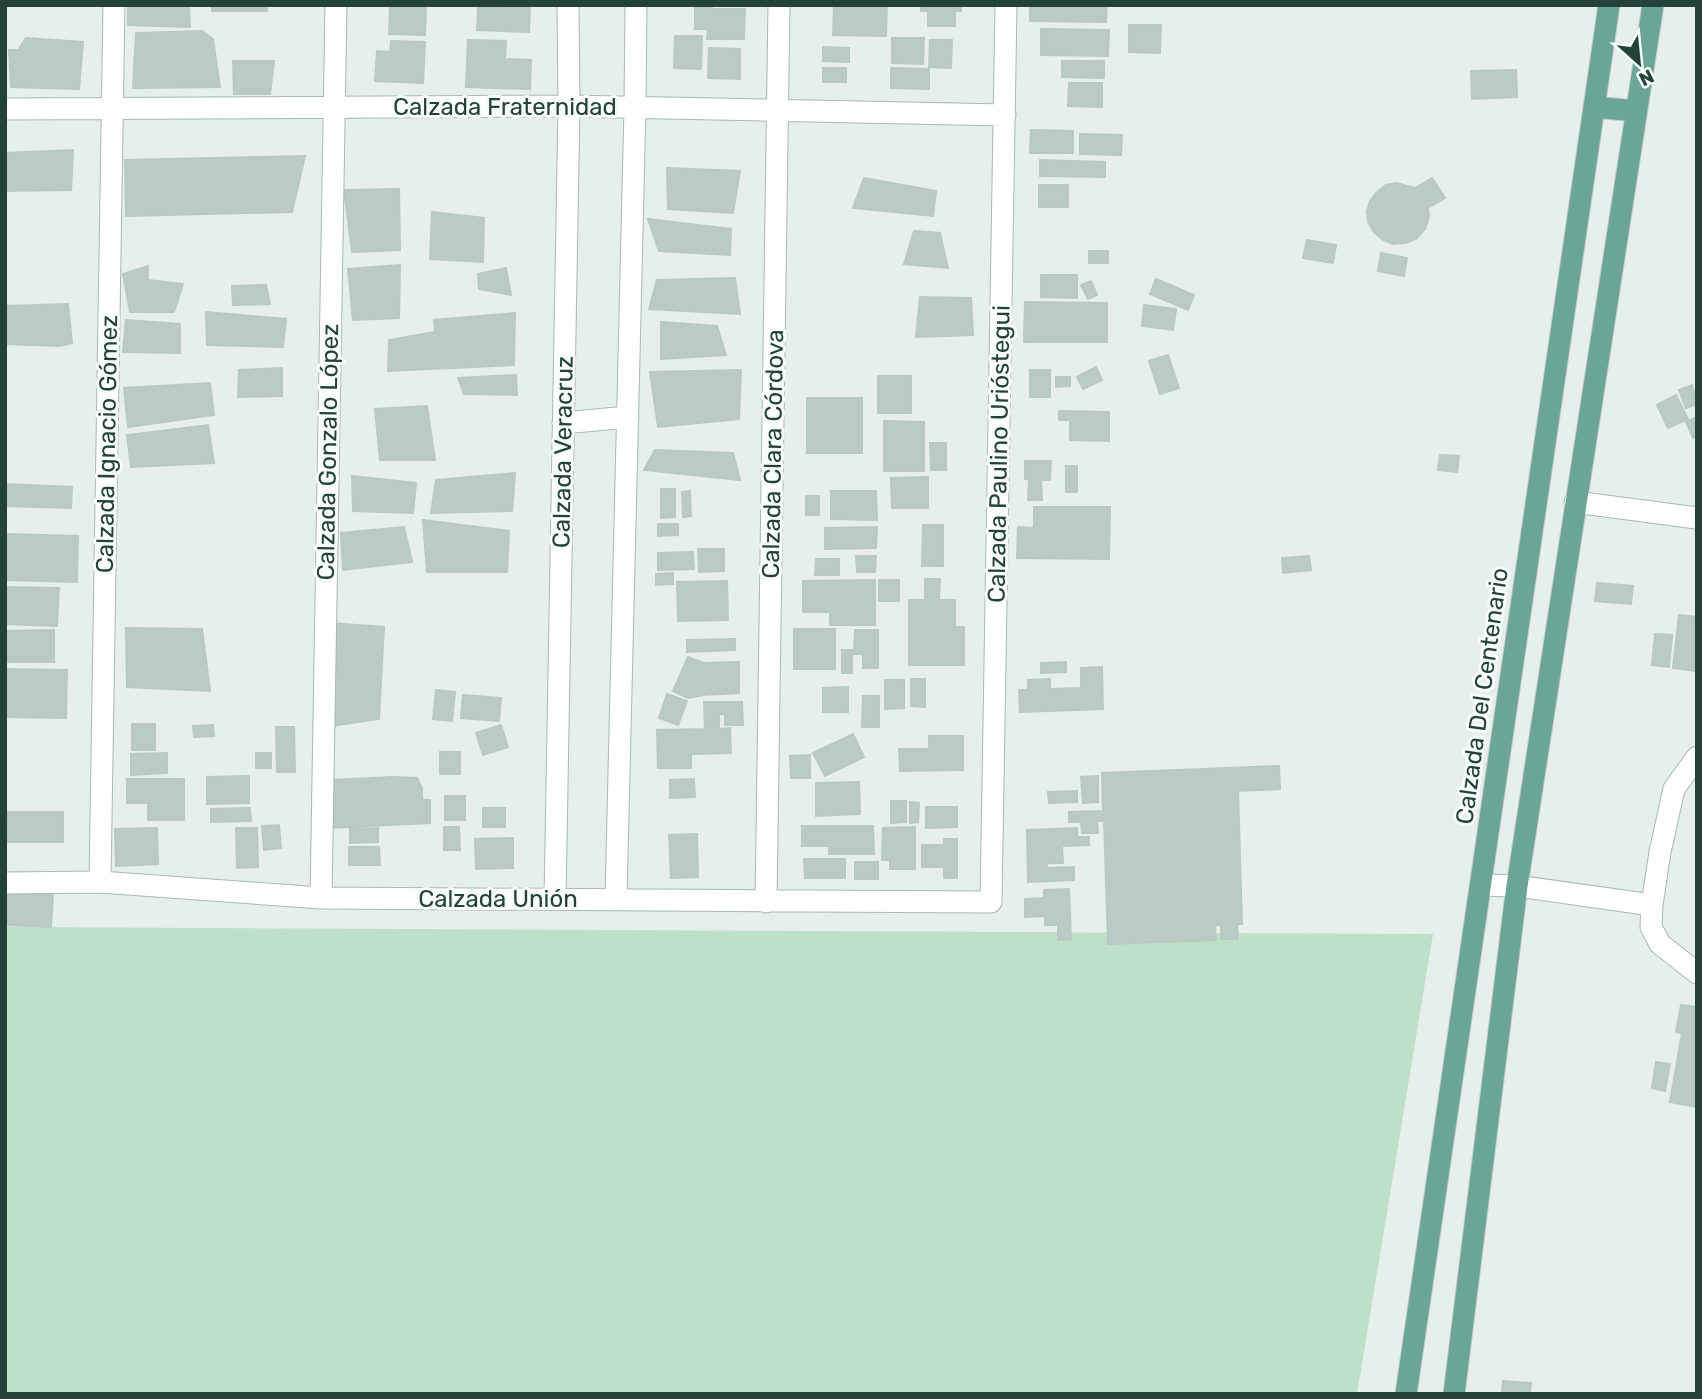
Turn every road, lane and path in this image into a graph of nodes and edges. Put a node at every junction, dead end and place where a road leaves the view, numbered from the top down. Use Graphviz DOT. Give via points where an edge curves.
graph roads {
  1 [pos="114,5"];
  2 [pos="336,5"];
  3 [pos="568,5"];
  4 [pos="636,5"];
  5 [pos="779,5"];
  6 [pos="1006,5"];
  7 [pos="1609,5"];
  8 [pos="1653,5"];
  9 [pos="569,106"];
  10 [pos="113,107"];
  11 [pos="635,107"];
  12 [pos="1594,107"];
  13 [pos="335,108"];
  14 [pos="5,109"];
  15 [pos="778,110"];
  16 [pos="1636,111"];
  17 [pos="1005,115"];
  18 [pos="628,417"];
  19 [pos="563,423"];
  20 [pos="1575,502"];
  21 [pos="1697,518"];
  22 [pos="1697,757"];
  23 [pos="100,882"];
  24 [pos="5,883"];
  25 [pos="1481,885"];
  26 [pos="1517,886"];
  27 [pos="321,898"];
  28 [pos="616,898"];
  29 [pos="555,899"];
  30 [pos="766,902"];
  31 [pos="991,902"];
  32 [pos="1652,905"];
  33 [pos="1697,973"];
  34 [pos="1406,1394"];
  35 [pos="1454,1394"];
  1 -- 10 [label="street, Calzada Ignacio Gómez"];
  2 -- 13 [label="street, Calzada Gonzalo López"];
  3 -- 9 [label="street, Calzada Veracruz"];
  4 -- 11 [label="street"];
  5 -- 15 [label="street, Calzada Clara Córdova"];
  6 -- 17 [label="street, Calzada Paulino Urióstegui"];
  7 -- 12 [label="main road, Calzada Del Centenario"];
  8 -- 16 [label="main road"];
  9 -- 11 [label="street, Calzada Fraternidad"];
  9 -- 13 [label="street, Calzada Fraternidad"];
  9 -- 19 [label="street, Calzada Veracruz"];
  10 -- 13 [label="street, Calzada Fraternidad"];
  10 -- 14 [label="street, Calzada Fraternidad"];
  10 -- 23 [label="street, Calzada Ignacio Gómez"];
  11 -- 15 [label="street, Calzada Fraternidad"];
  11 -- 18 [label="street"];
  12 -- 16 [label="main road"];
  12 -- 25 [label="main road, Calzada Del Centenario"];
  13 -- 27 [label="street, Calzada Gonzalo López"];
  15 -- 17 [label="street, Calzada Fraternidad"];
  15 -- 30 [label="street, Calzada Clara Córdova"];
  16 -- 20 [label="main road"];
  17 -- 31 [label="street, Calzada Paulino Urióstegui"];
  18 -- 19 [label="street"];
  18 -- 28 [label="street"];
  19 -- 29 [label="street, Calzada Veracruz"];
  20 -- 21 [label="street"];
  20 -- 26 [label="main road"];
  22 -- 32 [label="street" via="1674,789"];
  23 -- 24 [label="street, Calzada Unión"];
  23 -- 27 [label="street, Calzada Unión"];
  25 -- 26 [label="street"];
  25 -- 34 [label="main road, Calzada Del Centenario"];
  26 -- 32 [label="street"];
  26 -- 35 [label="main road"];
  27 -- 29 [label="street, Calzada Unión"];
  28 -- 29 [label="street, Calzada Unión"];
  28 -- 30 [label="street, Calzada Unión"];
  30 -- 31 [label="street, Calzada Unión"];
  32 -- 33 [label="street" via="1651,928 1660,944"];
}
